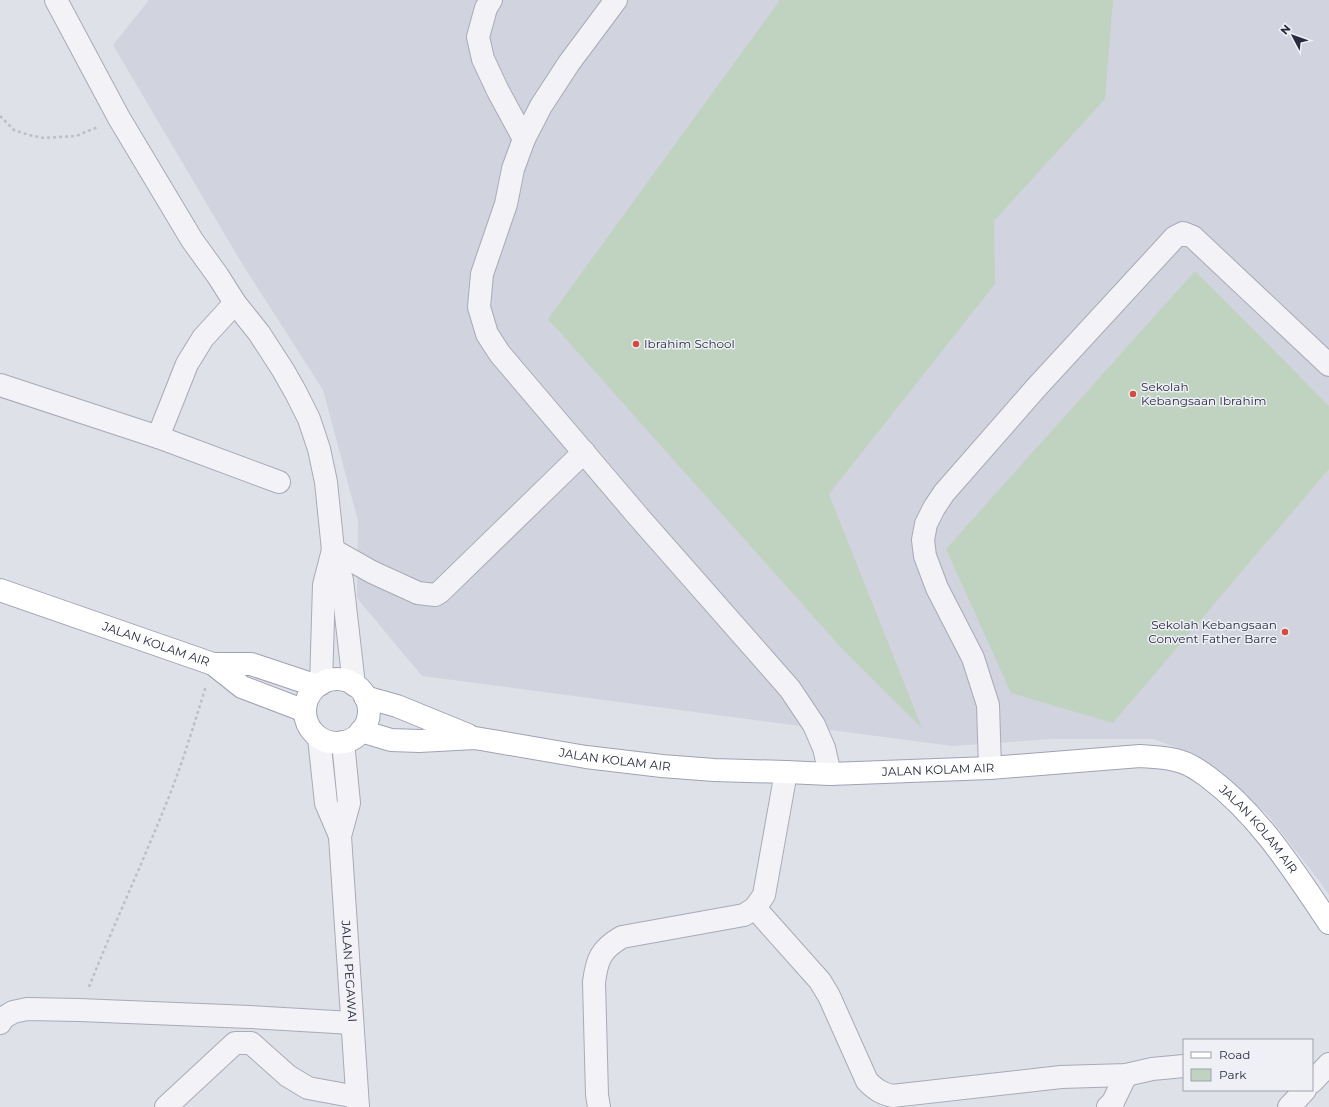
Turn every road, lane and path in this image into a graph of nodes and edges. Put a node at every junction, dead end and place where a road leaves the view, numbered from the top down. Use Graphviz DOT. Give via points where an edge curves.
graph roads {
  1 [pos="56,0"];
  2 [pos="491,0"];
  3 [pos="616,0"];
  4 [pos="0,116"];
  5 [pos="119,118"];
  6 [pos="524,139"];
  7 [pos="235,303"];
  8 [pos="1329,365"];
  9 [pos="0,386"];
  10 [pos="158,437"];
  11 [pos="584,452"];
  12 [pos="279,482"];
  13 [pos="332,550"];
  14 [pos="0,590"];
  15 [pos="213,664"];
  16 [pos="319,685"];
  17 [pos="360,691"];
  18 [pos="305,711"];
  19 [pos="361,731"];
  20 [pos="319,738"];
  21 [pos="475,738"];
  22 [pos="342,742"];
  23 [pos="990,768"];
  24 [pos="786,772"];
  25 [pos="830,774"];
  26 [pos="340,836"];
  27 [pos="756,908"];
  28 [pos="1329,923"];
  29 [pos="79,1010"];
  30 [pos="0,1023"];
  31 [pos="352,1023"];
  32 [pos="1313,1058"];
  33 [pos="1329,1061"];
  34 [pos="1329,1064"];
  35 [pos="1183,1066"];
  36 [pos="1126,1075"];
  37 [pos="1313,1081"];
  38 [pos="1304,1091"];
  39 [pos="357,1102"];
  40 [pos="166,1107"];
  41 [pos="599,1107"];
  42 [pos="1108,1107"];
  43 [pos="1289,1107"];
  1 -- 5 [label="street"];
  2 -- 6 [label="street" via="486,8 478,37 483,59"];
  3 -- 6 [label="street" via="569,63 541,106"];
  4 -- 5 [label="path" via="14,130 44,138 76,136"];
  5 -- 7 [label="street" via="192,240"];
  6 -- 11 [label="street" via="513,169 506,204 482,274 479,307 487,334 500,354"];
  7 -- 10 [label="street" via="203,338 187,364"];
  7 -- 13 [label="street" via="259,333 283,370 309,419 326,482"];
  8 -- 23 [label="street" via="1194,237 1183,233 1175,237 944,493 926,524 923,540 925,556 973,658 988,705"];
  9 -- 10 [label="street"];
  10 -- 12 [label="street"];
  11 -- 13 [label="street" via="435,595 418,593"];
  11 -- 25 [label="street" via="790,689 814,725 824,748"];
  13 -- 16 [label="street" via="324,585"];
  13 -- 17 [label="street" via="342,580"];
  14 -- 15 [label="main road, JALAN KOLAM AIR"];
  15 -- 16 [label="main road" via="251,664"];
  15 -- 18 [label="main road, JALAN KOLAM AIR" via="242,687"];
  15 -- 29 [label="path" via="169,797"];
  16 -- 17 [label="main road" via="327,681 346,681"];
  16 -- 18 [label="main road" via="308,698"];
  17 -- 19 [label="main road" via="368,706 366,723"];
  17 -- 21 [label="main road, JALAN KOLAM AIR"];
  18 -- 20 [label="main road" via="309,727"];
  19 -- 21 [label="main road, JALAN KOLAM AIR" via="391,740"];
  19 -- 22 [label="main road" via="357,736"];
  20 -- 22 [label="main road" via="334,743"];
  20 -- 26 [label="street, JALAN PEGAWAI" via="326,803"];
  21 -- 24 [label="main road, JALAN KOLAM AIR" via="662,766"];
  22 -- 26 [label="street, JALAN PEGAWAI" via="349,803"];
  23 -- 25 [label="main road, JALAN KOLAM AIR"];
  23 -- 28 [label="main road, JALAN KOLAM AIR" via="1140,756 1183,762 1219,785 1243,808 1272,841"];
  24 -- 25 [label="main road, JALAN KOLAM AIR"];
  24 -- 27 [label="street" via="764,895"];
  26 -- 31 [label="street, JALAN PEGAWAI"];
  27 -- 36 [label="street" via="820,982 829,996 867,1081 875,1090 892,1096 1061,1077"];
  27 -- 41 [label="street" via="744,915 622,937 611,943 601,955 596,965 594,982"];
  29 -- 30 [label="street" via="27,1009 13,1012"];
  29 -- 31 [label="street"];
  31 -- 39 [label="street, JALAN PEGAWAI"];
  32 -- 33 [label="street"];
  34 -- 37 [label="street"];
  35 -- 36 [label="street"];
  36 -- 42 [label="street"];
  38 -- 43 [label="street"];
  39 -- 40 [label="street" via="308,1088 288,1076 251,1043 235,1043"];
}
